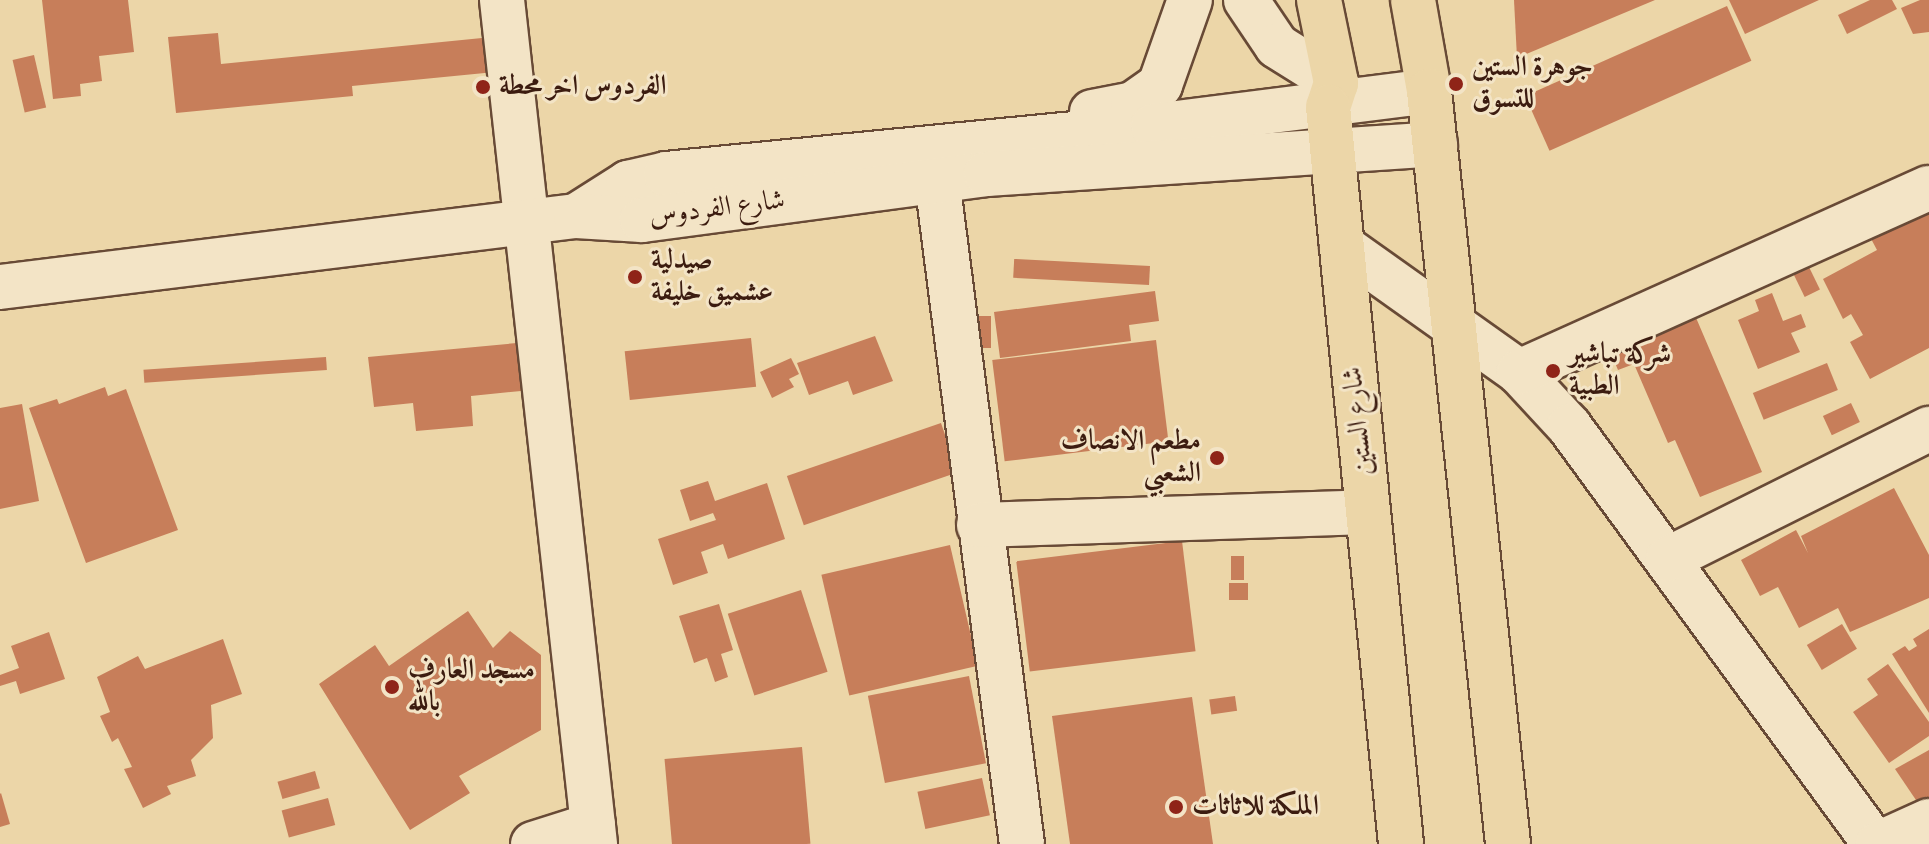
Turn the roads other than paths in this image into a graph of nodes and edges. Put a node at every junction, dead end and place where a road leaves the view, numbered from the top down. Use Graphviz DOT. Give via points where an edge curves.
graph roads {
  1 [pos="502,0"];
  2 [pos="1190,0"];
  3 [pos="1246,0"];
  4 [pos="1319,0"];
  5 [pos="1413,0"];
  6 [pos="1429,91"];
  7 [pos="1332,95"];
  8 [pos="1435,144"];
  9 [pos="1333,153"];
  10 [pos="776,163"];
  11 [pos="937,180"];
  12 [pos="1929,188"];
  13 [pos="576,216"];
  14 [pos="527,224"];
  15 [pos="1342,246"];
  16 [pos="0,287"];
  17 [pos="1454,327"];
  18 [pos="1519,372"];
  19 [pos="1929,429"];
  20 [pos="1368,512"];
  21 [pos="979,525"];
  22 [pos="1668,559"];
  23 [pos="1929,821"];
  24 [pos="594,834"];
  25 [pos="1396,842"];
  26 [pos="533,844"];
  27 [pos="1022,844"];
  28 [pos="1508,844"];
  29 [pos="1876,844"];
  1 -- 14 [label="street"];
  2 -- 10 [label="street" via="1160,85 1133,104 853,143"];
  3 -- 7 [label="street" via="1277,46"];
  4 -- 7 [label="main road, شارع الستين"];
  5 -- 6 [label="main road"];
  6 -- 7 [label="street"];
  6 -- 8 [label="main road"];
  7 -- 9 [label="main road, شارع الستين"];
  7 -- 10 [label="street"];
  8 -- 9 [label="street, شارع الفردوس"];
  8 -- 17 [label="main road"];
  9 -- 11 [label="street, شارع الفردوس"];
  9 -- 15 [label="main road, شارع الستين"];
  10 -- 13 [label="street" via="628,183"];
  11 -- 13 [label="street, شارع الفردوس" via="642,220"];
  11 -- 21 [label="street"];
  12 -- 18 [label="street"];
  13 -- 14 [label="street, شارع الفردوس"];
  14 -- 16 [label="street, شارع الفردوس"];
  14 -- 24 [label="street"];
  15 -- 17 [label="street"];
  15 -- 20 [label="main road, شارع الستين"];
  17 -- 18 [label="street"];
  17 -- 28 [label="main road"];
  18 -- 22 [label="street" via="1569,426"];
  19 -- 22 [label="street"];
  20 -- 21 [label="street"];
  20 -- 25 [label="main road, شارع الستين"];
  21 -- 27 [label="street"];
  22 -- 29 [label="street"];
  23 -- 29 [label="street"];
  24 -- 26 [label="street"];
}
